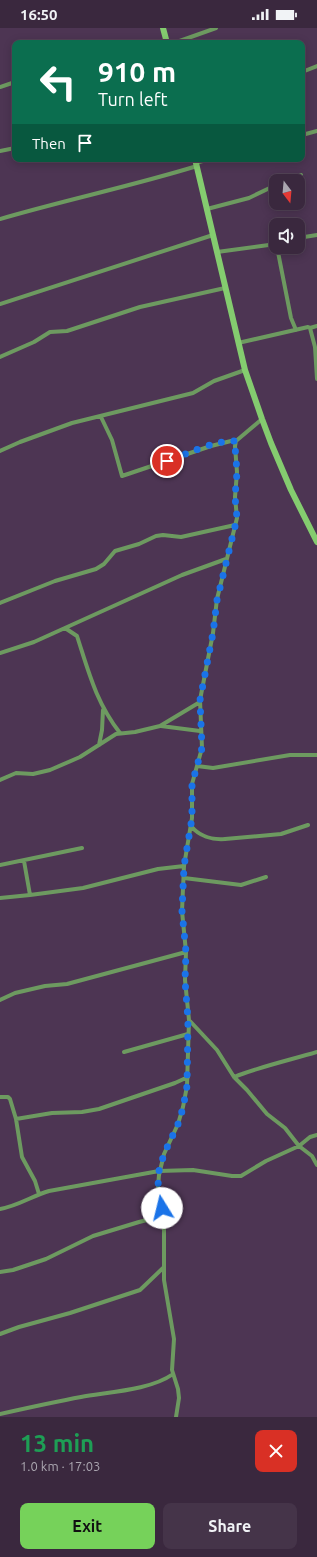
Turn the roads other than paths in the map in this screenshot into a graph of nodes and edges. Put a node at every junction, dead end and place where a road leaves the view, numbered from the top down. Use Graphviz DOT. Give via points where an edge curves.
graph roads {
  1 [pos="163,28"];
  2 [pos="216,28"];
  3 [pos="165,40"];
  4 [pos="182,40"];
  5 [pos="317,66"];
  6 [pos="305,71"];
  7 [pos="12,83"];
  8 [pos="0,87"];
  9 [pos="317,131"];
  10 [pos="305,134"];
  11 [pos="12,149"];
  12 [pos="0,151"];
  13 [pos="196,163"];
  14 [pos="269,188"];
  15 [pos="206,209"];
  16 [pos="0,219"];
  17 [pos="213,235"];
  18 [pos="317,235"];
  19 [pos="305,237"];
  20 [pos="269,245"];
  21 [pos="217,252"];
  22 [pos="278,254"];
  23 [pos="226,288"];
  24 [pos="0,304"];
  25 [pos="317,326"];
  26 [pos="310,328"];
  27 [pos="296,330"];
  28 [pos="238,343"];
  29 [pos="0,357"];
  30 [pos="245,370"];
  31 [pos="317,378"];
  32 [pos="101,417"];
  33 [pos="262,419"];
  34 [pos="236,441"];
  35 [pos="0,451"];
  36 [pos="235,525"];
  37 [pos="317,542"];
  38 [pos="226,559"];
  39 [pos="0,603"];
  40 [pos="65,628"];
  41 [pos="0,653"];
  42 [pos="200,702"];
  43 [pos="103,707"];
  44 [pos="160,726"];
  45 [pos="200,731"];
  46 [pos="120,733"];
  47 [pos="99,745"];
  48 [pos="317,755"];
  49 [pos="197,766"];
  50 [pos="0,780"];
  51 [pos="308,825"];
  52 [pos="191,826"];
  53 [pos="197,833"];
  54 [pos="190,836"];
  55 [pos="82,848"];
  56 [pos="24,861"];
  57 [pos="0,865"];
  58 [pos="184,866"];
  59 [pos="266,877"];
  60 [pos="184,878"];
  61 [pos="30,895"];
  62 [pos="0,898"];
  63 [pos="186,952"];
  64 [pos="0,1000"];
  65 [pos="188,1020"];
  66 [pos="188,1034"];
  67 [pos="124,1052"];
  68 [pos="317,1052"];
  69 [pos="188,1077"];
  70 [pos="234,1077"];
  71 [pos="0,1097"];
  72 [pos="16,1119"];
  73 [pos="317,1135"];
  74 [pos="299,1146"];
  75 [pos="317,1164"];
  76 [pos="159,1171"];
  77 [pos="39,1194"];
  78 [pos="0,1209"];
  79 [pos="163,1216"];
  80 [pos="163,1268"];
  81 [pos="0,1272"];
  82 [pos="0,1334"];
  83 [pos="173,1374"];
  84 [pos="0,1414"];
  85 [pos="176,1417"];
  1 -- 3 [label="street"];
  2 -- 4 [label="street"];
  5 -- 6 [label="street"];
  7 -- 8 [label="street"];
  9 -- 10 [label="street"];
  11 -- 12 [label="street"];
  13 -- 15 [label="street"];
  13 -- 16 [label="street" via="151,180 112,188"];
  14 -- 15 [label="street" via="249,198"];
  15 -- 17 [label="street"];
  17 -- 21 [label="street"];
  17 -- 24 [label="street"];
  18 -- 19 [label="street"];
  20 -- 21 [label="street"];
  21 -- 23 [label="street"];
  22 -- 27 [label="street" via="291,318"];
  23 -- 28 [label="street"];
  23 -- 29 [label="street" via="140,307 67,331 50,332"];
  25 -- 26 [label="street"];
  26 -- 27 [label="street"];
  26 -- 31 [label="street" via="315,347"];
  27 -- 28 [label="street"];
  28 -- 30 [label="street"];
  30 -- 32 [label="street" via="214,381 193,393"];
  30 -- 33 [label="street"];
  32 -- 34 [label="street" via="112,440 122,476 211,446"];
  32 -- 35 [label="street" via="72,423"];
  33 -- 34 [label="street"];
  33 -- 37 [label="street" via="291,490"];
  34 -- 36 [label="street"];
  36 -- 38 [label="street"];
  36 -- 39 [label="street" via="182,537 156,536 115,551 96,569 55,581"];
  38 -- 40 [label="street"];
  38 -- 42 [label="street"];
  40 -- 41 [label="street"];
  40 -- 43 [label="street" via="78,636 91,681"];
  42 -- 44 [label="street"];
  42 -- 45 [label="street"];
  43 -- 46 [label="street"];
  43 -- 47 [label="street"];
  44 -- 45 [label="street"];
  44 -- 46 [label="street"];
  45 -- 49 [label="street" via="202,748"];
  46 -- 47 [label="street"];
  47 -- 50 [label="street" via="80,757 50,770 33,774 16,773"];
  48 -- 49 [label="street" via="290,755 213,768"];
  49 -- 52 [label="street" via="192,784"];
  51 -- 53 [label="street" via="281,834 216,840"];
  52 -- 53 [label="street"];
  52 -- 54 [label="street"];
  53 -- 54 [label="street"];
  54 -- 58 [label="street"];
  55 -- 56 [label="street"];
  56 -- 57 [label="street"];
  56 -- 61 [label="street"];
  58 -- 60 [label="street"];
  58 -- 61 [label="street" via="158,869 83,888"];
  59 -- 60 [label="street" via="241,884"];
  60 -- 63 [label="street" via="182,911"];
  61 -- 62 [label="street"];
  63 -- 64 [label="street" via="67,984 15,993"];
  63 -- 65 [label="street"];
  65 -- 66 [label="street"];
  65 -- 70 [label="street" via="217,1050"];
  66 -- 67 [label="street"];
  66 -- 69 [label="street"];
  68 -- 70 [label="street"];
  69 -- 72 [label="street" via="99,1109"];
  69 -- 76 [label="street" via="183,1108"];
  70 -- 74 [label="street" via="267,1114 285,1128"];
  71 -- 72 [label="street" via="10,1099"];
  72 -- 77 [label="street" via="22,1157"];
  73 -- 74 [label="street"];
  74 -- 75 [label="street" via="312,1156"];
  74 -- 76 [label="street" via="241,1176 193,1170"];
  76 -- 77 [label="street"];
  76 -- 79 [label="street" via="158,1186"];
  77 -- 78 [label="street" via="23,1203"];
  79 -- 80 [label="street"];
  79 -- 81 [label="street" via="93,1236 46,1259"];
  80 -- 82 [label="street" via="140,1290"];
  80 -- 83 [label="street" via="174,1339"];
  83 -- 84 [label="street" via="150,1385"];
  83 -- 85 [label="street" via="179,1398"];
}
